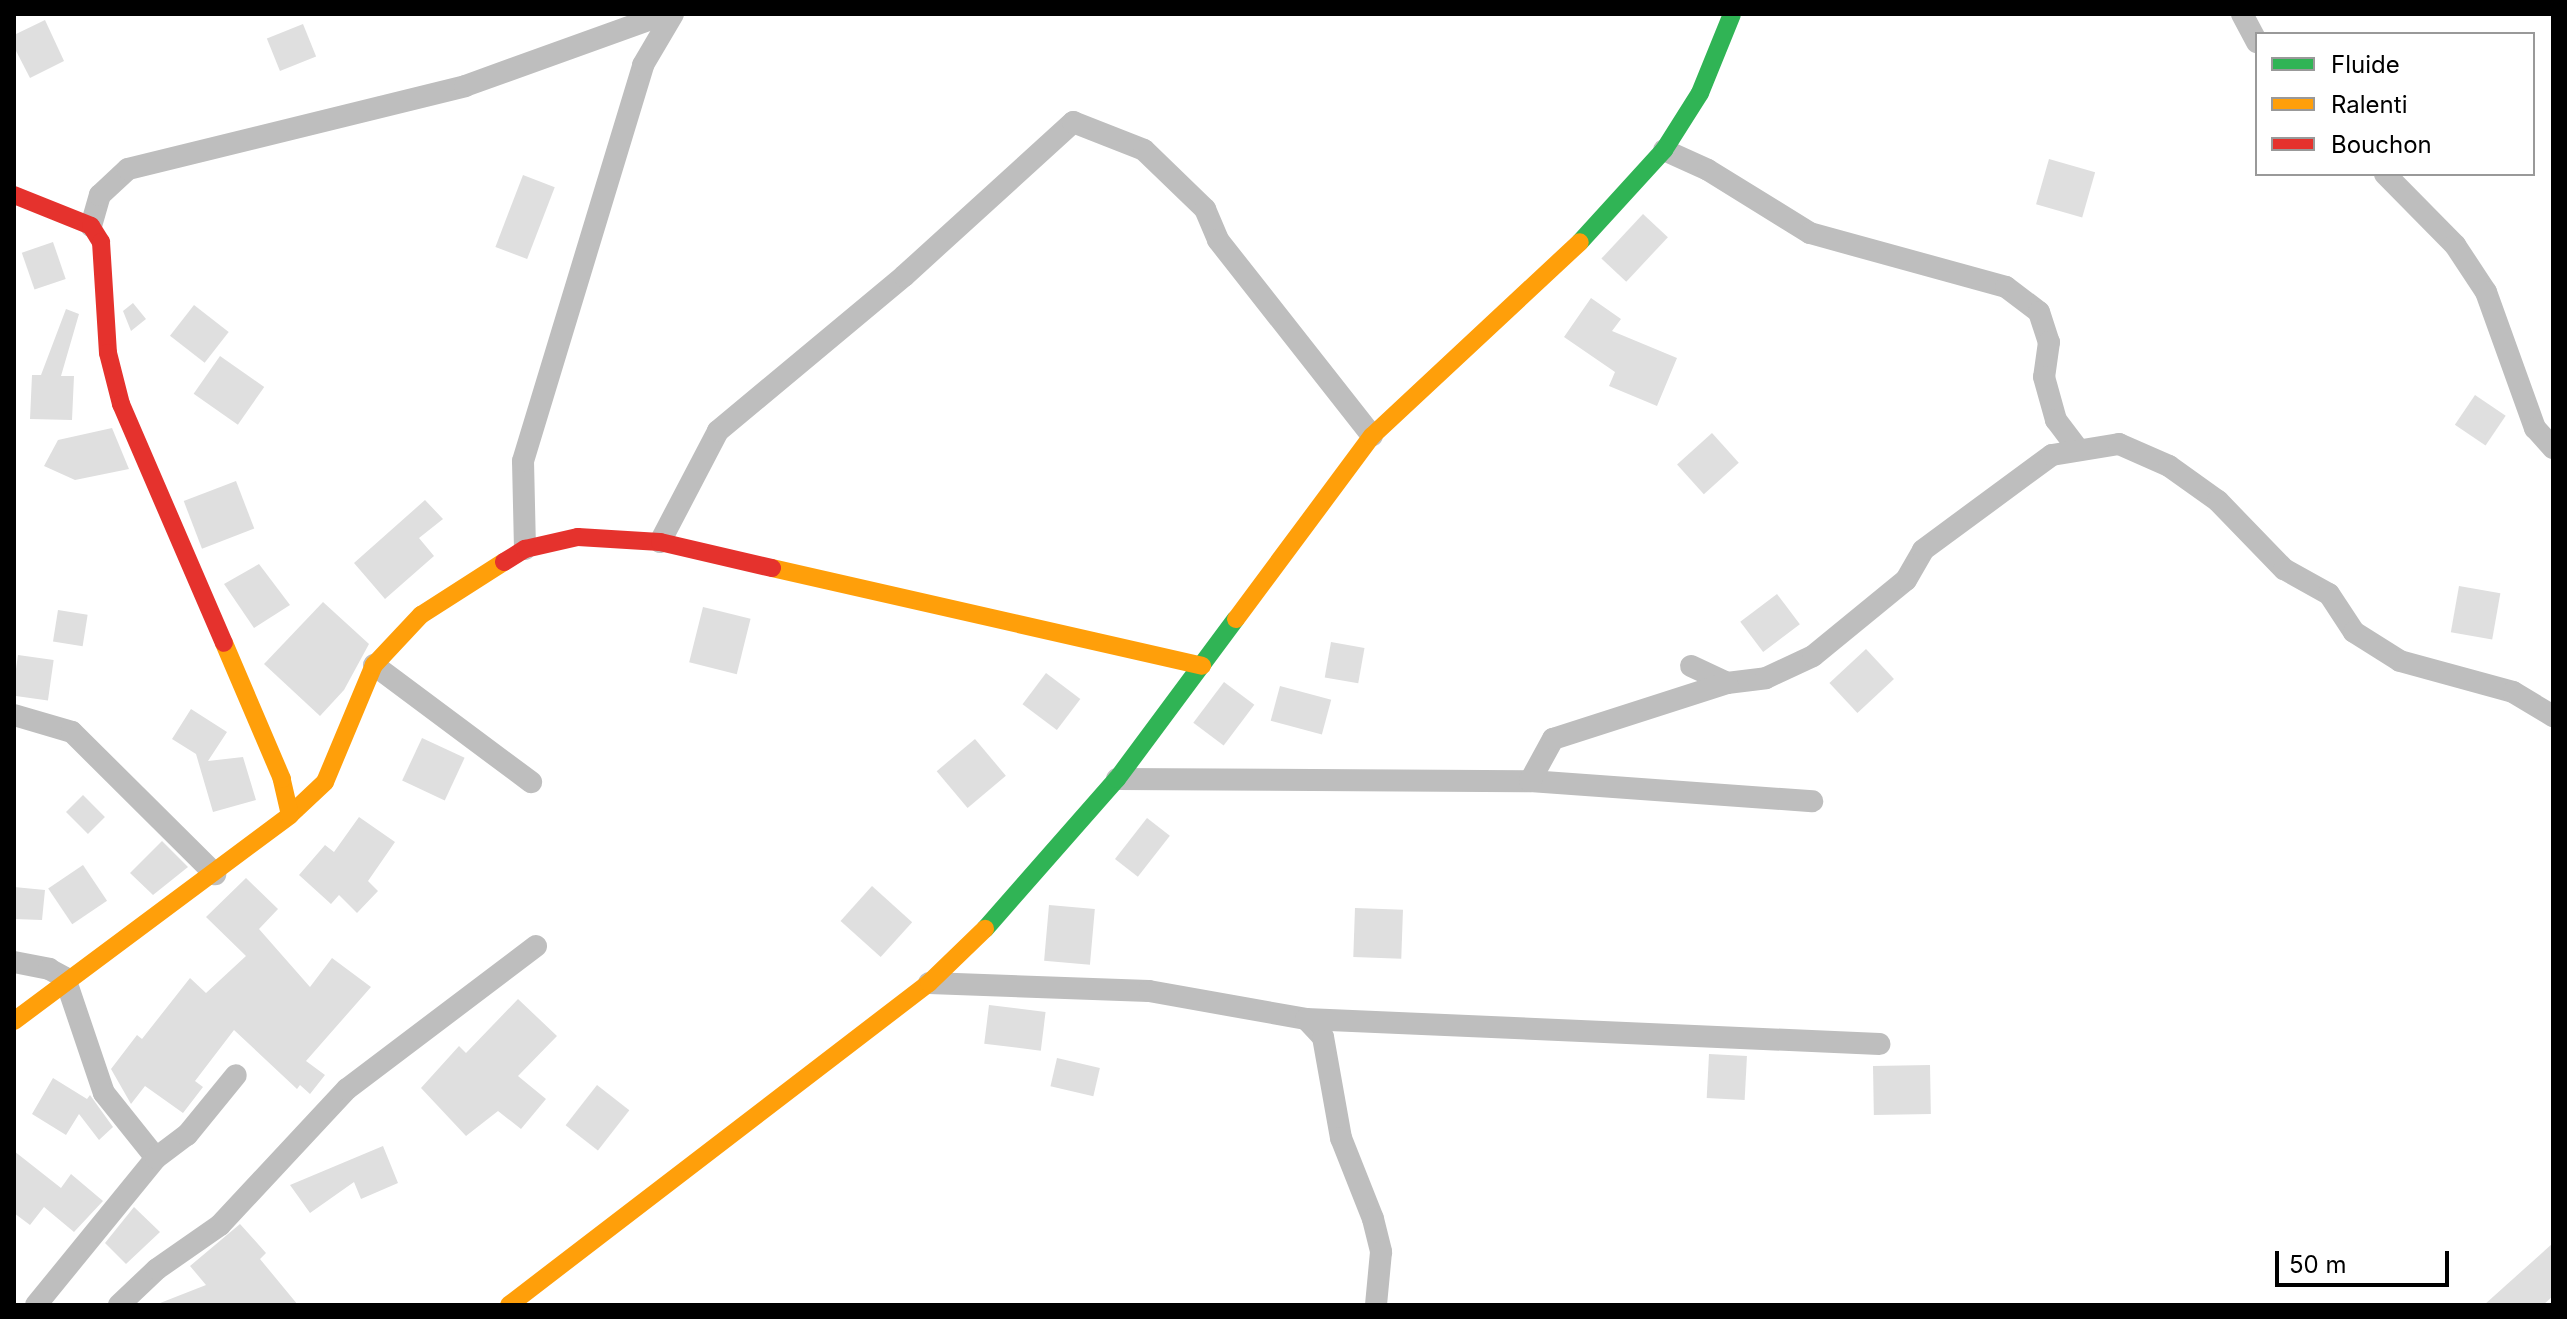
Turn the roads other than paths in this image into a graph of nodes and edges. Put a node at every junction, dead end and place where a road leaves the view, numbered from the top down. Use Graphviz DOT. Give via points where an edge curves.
graph roads {
  1 [pos="665,14"];
  2 [pos="673,14"];
  3 [pos="1732,14"];
  4 [pos="2242,14"];
  5 [pos="2255,38"];
  6 [pos="1664,150"];
  7 [pos="2387,176"];
  8 [pos="14,195"];
  9 [pos="91,226"];
  10 [pos="1372,436"];
  11 [pos="2076,447"];
  12 [pos="2553,448"];
  13 [pos="660,542"];
  14 [pos="525,549"];
  15 [pos="374,665"];
  16 [pos="1202,666"];
  17 [pos="1691,666"];
  18 [pos="1727,683"];
  19 [pos="14,715"];
  20 [pos="2553,716"];
  21 [pos="1117,779"];
  22 [pos="1530,781"];
  23 [pos="531,782"];
  24 [pos="1812,801"];
  25 [pos="290,815"];
  26 [pos="215,874"];
  27 [pos="536,946"];
  28 [pos="14,962"];
  29 [pos="65,978"];
  30 [pos="929,983"];
  31 [pos="1306,1019"];
  32 [pos="14,1021"];
  33 [pos="1879,1044"];
  34 [pos="236,1075"];
  35 [pos="156,1158"];
  36 [pos="36,1305"];
  37 [pos="119,1305"];
  38 [pos="509,1305"];
  39 [pos="1376,1305"];
  1 -- 9 [label="street" via="465,86 128,169 100,195"];
  2 -- 14 [label="street" via="643,65 523,461"];
  3 -- 6 [label="street" via="1700,93"];
  4 -- 5 [label="street"];
  6 -- 10 [label="street" via="1605,218"];
  6 -- 11 [label="street" via="1708,170 1810,233 2006,287 2039,312 2049,342 2044,377 2056,420"];
  7 -- 12 [label="street" via="2455,245 2486,292 2535,428"];
  8 -- 9 [label="street"];
  9 -- 25 [label="street" via="101,242 108,353 121,404 282,779"];
  10 -- 13 [label="street" via="1218,240 1205,209 1144,150 1073,122 904,276 718,431"];
  10 -- 16 [label="street"];
  11 -- 18 [label="street" via="2052,455 1923,550 1906,580 1813,656 1766,678"];
  11 -- 20 [label="street" via="2119,444 2169,466 2218,501 2284,569 2329,594 2354,632 2400,661 2513,692"];
  13 -- 14 [label="street" via="578,537"];
  13 -- 16 [label="street"];
  14 -- 15 [label="street" via="421,615"];
  15 -- 23 [label="street"];
  15 -- 25 [label="street" via="325,782"];
  16 -- 21 [label="street"];
  17 -- 18 [label="street"];
  18 -- 22 [label="street" via="1553,739"];
  19 -- 26 [label="street" via="72,732"];
  21 -- 22 [label="street"];
  21 -- 30 [label="street" via="1001,914"];
  22 -- 24 [label="street"];
  25 -- 26 [label="street"];
  26 -- 29 [label="street"];
  27 -- 37 [label="street" via="347,1089 220,1225 157,1269"];
  28 -- 29 [label="street"];
  29 -- 32 [label="street"];
  29 -- 35 [label="street" via="104,1093"];
  30 -- 31 [label="street" via="1149,991"];
  30 -- 38 [label="street"];
  31 -- 33 [label="street"];
  31 -- 39 [label="street" via="1323,1037 1341,1138 1373,1219 1381,1252"];
  34 -- 35 [label="street" via="187,1135"];
  35 -- 36 [label="street"];
}
